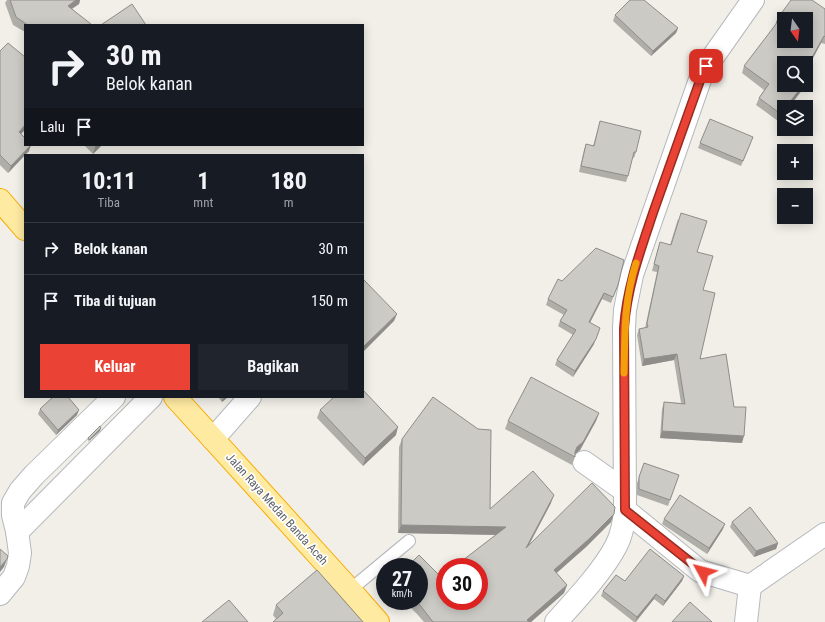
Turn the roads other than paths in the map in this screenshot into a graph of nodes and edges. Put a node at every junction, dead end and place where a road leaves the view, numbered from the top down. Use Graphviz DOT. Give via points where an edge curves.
graph roads {
  1 [pos="754,0"];
  2 [pos="0,200"];
  3 [pos="24,228"];
  4 [pos="113,398"];
  5 [pos="150,398"];
  6 [pos="176,398"];
  7 [pos="249,398"];
  8 [pos="213,439"];
  9 [pos="584,462"];
  10 [pos="6,497"];
  11 [pos="625,501"];
  12 [pos="23,525"];
  13 [pos="825,534"];
  14 [pos="410,541"];
  15 [pos="750,586"];
  16 [pos="350,590"];
  17 [pos="0,594"];
  18 [pos="378,622"];
  19 [pos="556,622"];
  20 [pos="746,622"];
  1 -- 11 [label="street" via="703,71 632,275 624,328"];
  2 -- 3 [label="highway"];
  4 -- 10 [label="street" via="20,491"];
  5 -- 12 [label="street"];
  6 -- 8 [label="highway, Jalan Raya Medan Banda Aceh"];
  7 -- 8 [label="street"];
  8 -- 16 [label="highway, Jalan Raya Medan Banda Aceh"];
  9 -- 11 [label="street"];
  10 -- 12 [label="street"];
  11 -- 15 [label="street" via="700,571"];
  11 -- 19 [label="street" via="622,532 612,552"];
  12 -- 17 [label="street" via="18,566 14,577"];
  13 -- 15 [label="street"];
  14 -- 16 [label="lane"];
  15 -- 20 [label="street"];
  16 -- 18 [label="highway, Jalan Raya Medan Banda Aceh"];
}
